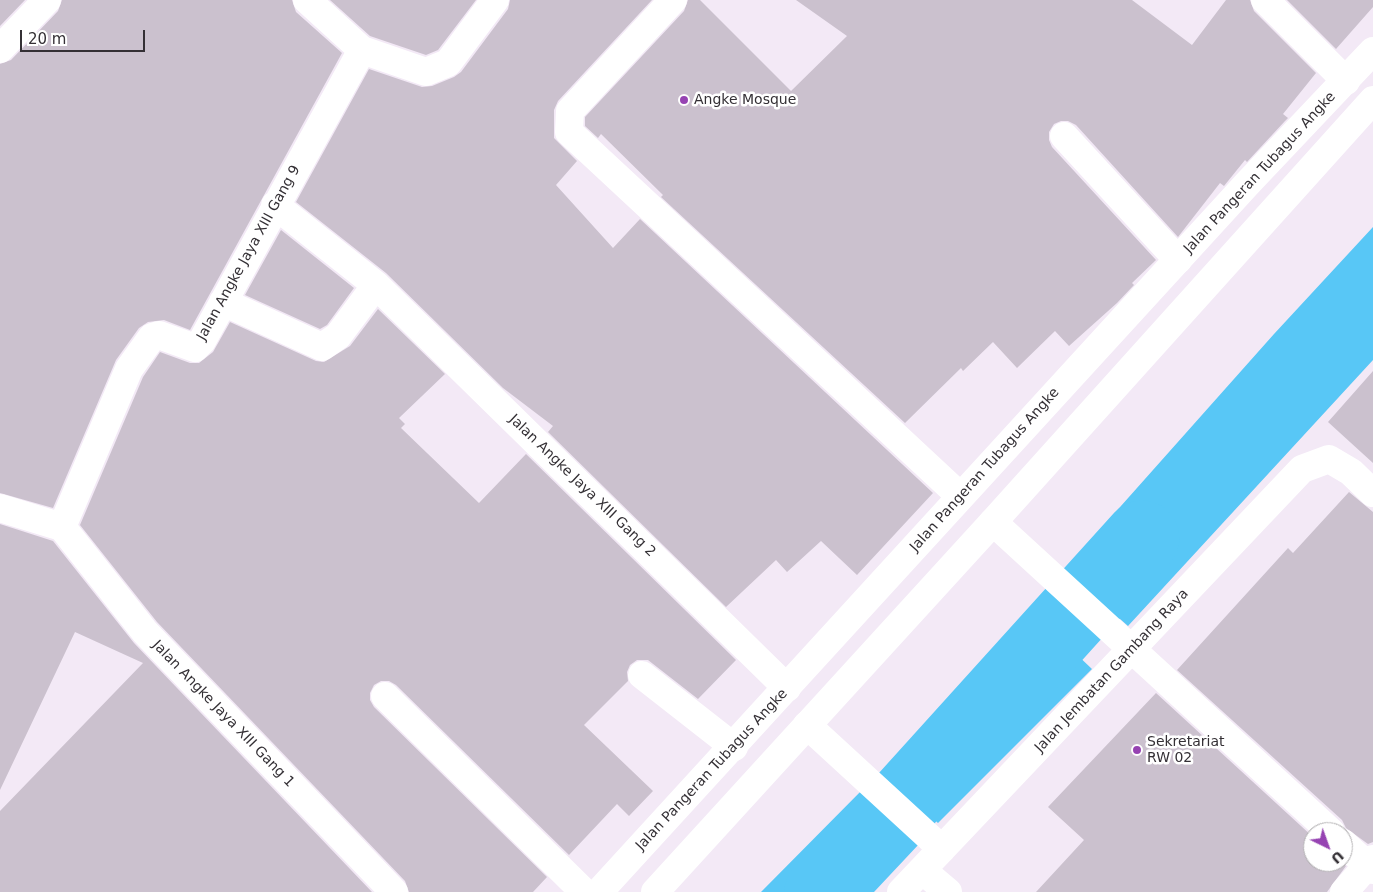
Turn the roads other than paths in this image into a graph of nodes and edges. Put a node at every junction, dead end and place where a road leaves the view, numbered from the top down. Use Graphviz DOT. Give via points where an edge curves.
graph roads {
  1 [pos="46,0"];
  2 [pos="307,0"];
  3 [pos="494,0"];
  4 [pos="673,0"];
  5 [pos="1265,0"];
  6 [pos="0,49"];
  7 [pos="362,50"];
  8 [pos="1373,52"];
  9 [pos="1346,81"];
  10 [pos="1373,100"];
  11 [pos="1064,136"];
  12 [pos="275,205"];
  13 [pos="1178,260"];
  14 [pos="376,285"];
  15 [pos="224,302"];
  16 [pos="1373,493"];
  17 [pos="960,496"];
  18 [pos="0,508"];
  19 [pos="993,522"];
  20 [pos="62,527"];
  21 [pos="1132,650"];
  22 [pos="642,675"];
  23 [pos="787,688"];
  24 [pos="385,696"];
  25 [pos="816,734"];
  26 [pos="734,747"];
  27 [pos="1320,822"];
  28 [pos="942,849"];
  29 [pos="1353,851"];
  30 [pos="1371,865"];
  31 [pos="922,870"];
  32 [pos="394,892"];
  33 [pos="584,892"];
  34 [pos="599,892"];
  35 [pos="655,892"];
  36 [pos="901,892"];
  37 [pos="948,892"];
  38 [pos="1344,892"];
  1 -- 6 [label="street"];
  2 -- 7 [label="street"];
  3 -- 7 [label="street" via="448,63 426,72"];
  4 -- 17 [label="street" via="570,111 569,132"];
  5 -- 9 [label="street"];
  7 -- 12 [label="street, Jalan Angke Jaya XIII Gang 9"];
  8 -- 9 [label="street, Jalan Pangeran Tubagus Angke"];
  9 -- 13 [label="street, Jalan Pangeran Tubagus Angke"];
  10 -- 19 [label="street"];
  11 -- 13 [label="street"];
  12 -- 14 [label="street, Jalan Angke Jaya XIII Gang 2"];
  12 -- 15 [label="street, Jalan Angke Jaya XIII Gang 9"];
  13 -- 17 [label="street, Jalan Pangeran Tubagus Angke"];
  14 -- 15 [label="street" via="338,336 322,347"];
  14 -- 23 [label="street, Jalan Angke Jaya XIII Gang 2"];
  15 -- 20 [label="street, Jalan Angke Jaya XIII Gang 9" via="195,348 159,335 152,336 129,370"];
  16 -- 21 [label="street, Jalan Jembatan Gambang Raya" via="1351,472 1329,459 1302,469"];
  17 -- 23 [label="street, Jalan Pangeran Tubagus Angke"];
  18 -- 20 [label="street"];
  19 -- 21 [label="street"];
  19 -- 25 [label="street"];
  20 -- 32 [label="street, Jalan Angke Jaya XIII Gang 1" via="145,632"];
  21 -- 27 [label="street"];
  21 -- 28 [label="street, Jalan Jembatan Gambang Raya"];
  22 -- 26 [label="street"];
  23 -- 26 [label="street, Jalan Pangeran Tubagus Angke"];
  24 -- 33 [label="street"];
  25 -- 28 [label="street"];
  25 -- 35 [label="street"];
  26 -- 34 [label="street, Jalan Pangeran Tubagus Angke"];
  28 -- 31 [label="street, Jalan Jembatan Gambang Raya"];
  29 -- 30 [label="street"];
  30 -- 38 [label="street"];
  31 -- 36 [label="street, Jalan Jembatan Gambang Raya"];
  31 -- 37 [label="street"];
}
